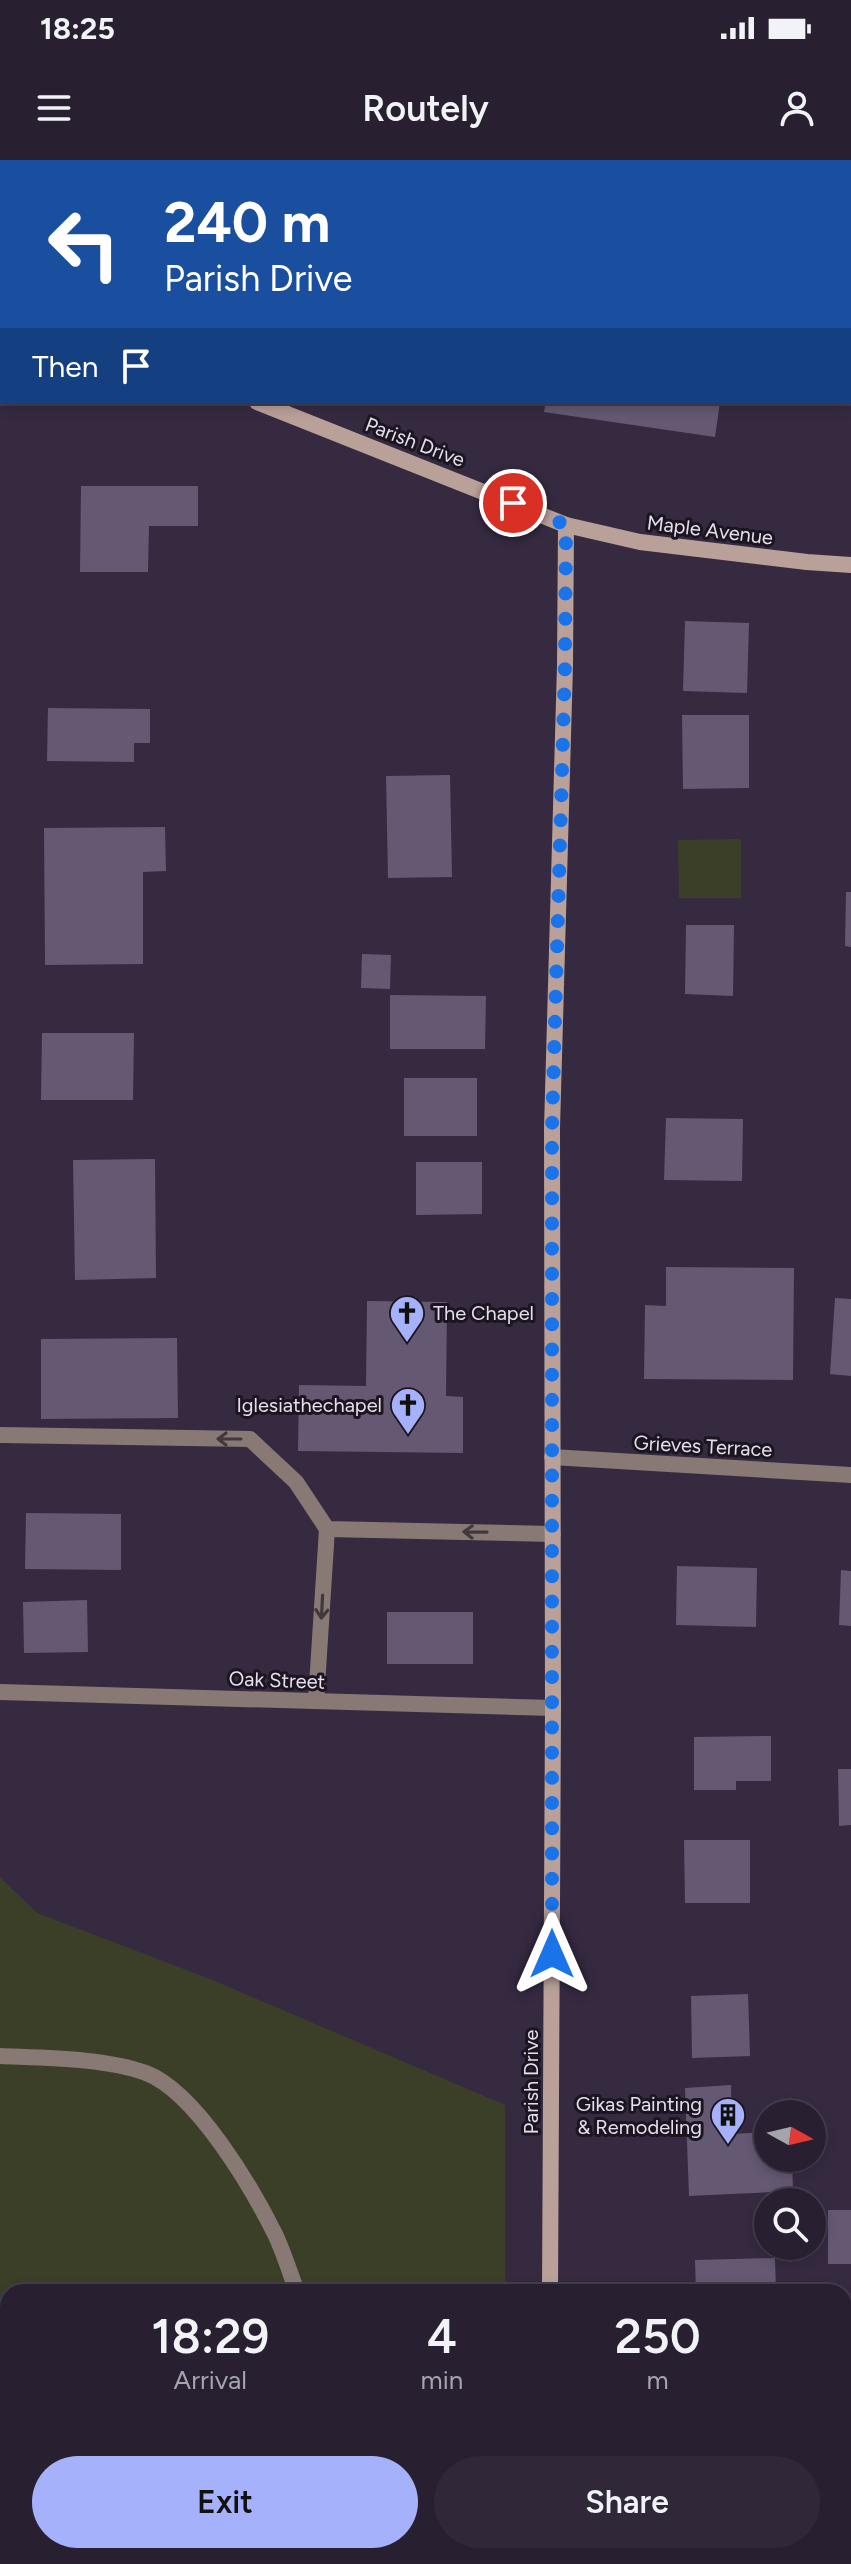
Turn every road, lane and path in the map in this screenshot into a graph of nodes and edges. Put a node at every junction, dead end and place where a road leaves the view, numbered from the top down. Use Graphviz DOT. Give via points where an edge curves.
graph roads {
  1 [pos="262,404"];
  2 [pos="566,525"];
  3 [pos="851,565"];
  4 [pos="0,1435"];
  5 [pos="552,1457"];
  6 [pos="851,1475"];
  7 [pos="327,1529"];
  8 [pos="553,1534"];
  9 [pos="0,1692"];
  10 [pos="316,1701"];
  11 [pos="553,1708"];
  12 [pos="0,2056"];
  13 [pos="294,2284"];
  14 [pos="550,2284"];
  1 -- 2 [label="street, Parish Drive"];
  2 -- 3 [label="street, Maple Avenue" via="640,542"];
  2 -- 5 [label="street, Parish Drive" via="552,1128"];
  7 -- 4 [label="street, one-way" via="296,1482 250,1439"];
  5 -- 6 [label="street, Grieves Terrace"];
  5 -- 8 [label="street, Parish Drive"];
  8 -- 7 [label="street, one-way"];
  7 -- 10 [label="street, one-way"];
  8 -- 11 [label="street, Parish Drive"];
  9 -- 10 [label="street, Oak Street"];
  10 -- 11 [label="street, Oak Street"];
  11 -- 14 [label="street, Parish Drive"];
  12 -- 13 [label="street" via="118,2065 172,2087 239,2170 276,2236"];
}
